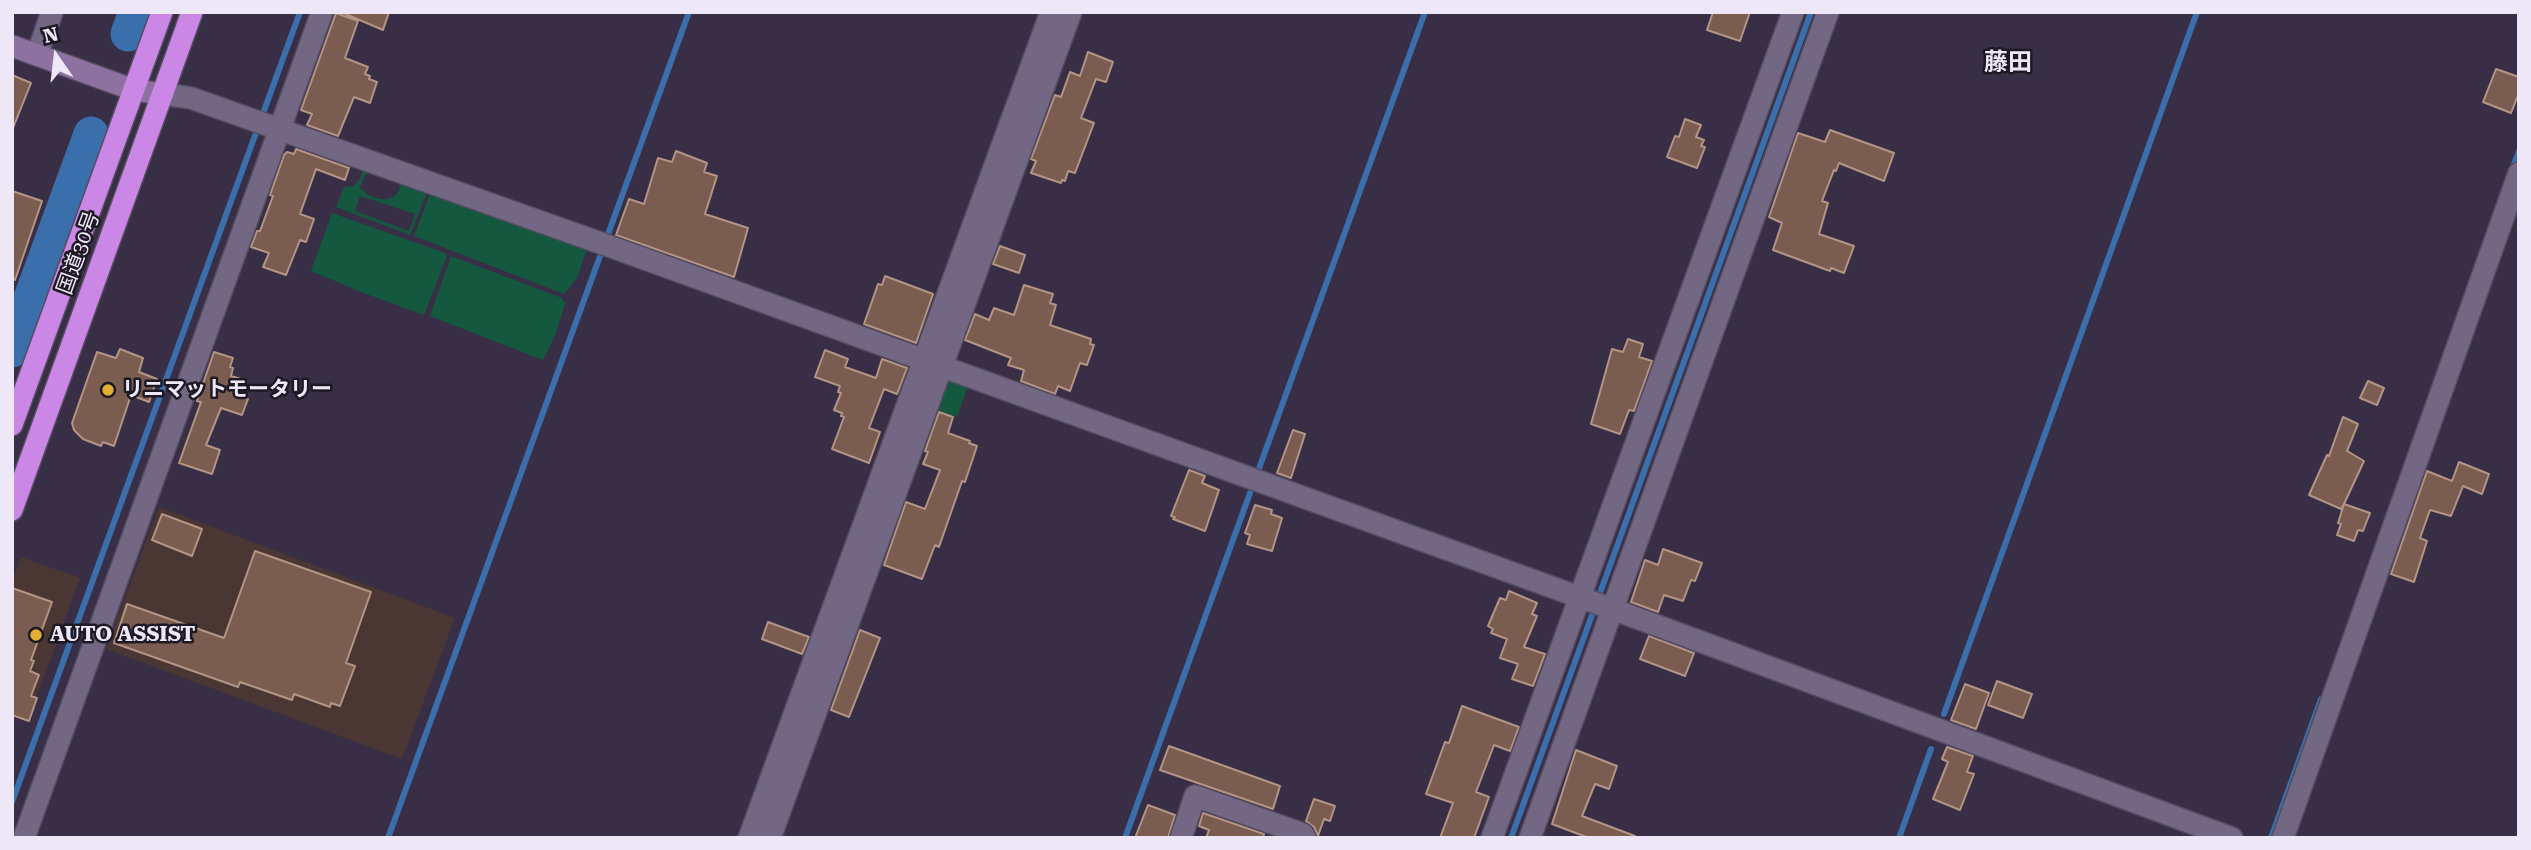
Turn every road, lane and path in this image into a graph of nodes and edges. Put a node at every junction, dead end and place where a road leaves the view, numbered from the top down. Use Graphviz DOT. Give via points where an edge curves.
graph roads {
  1 [pos="52,12"];
  2 [pos="162,12"];
  3 [pos="192,12"];
  4 [pos="322,12"];
  5 [pos="1051,12"];
  6 [pos="1071,12"];
  7 [pos="1793,12"];
  8 [pos="1828,12"];
  9 [pos="12,46"];
  10 [pos="37,55"];
  11 [pos="134,90"];
  12 [pos="163,94"];
  13 [pos="267,125"];
  14 [pos="2519,173"];
  15 [pos="933,364"];
  16 [pos="12,425"];
  17 [pos="12,510"];
  18 [pos="1598,604"];
  19 [pos="1519,826"];
  20 [pos="24,838"];
  21 [pos="749,838"];
  22 [pos="770,838"];
  23 [pos="1181,838"];
  24 [pos="1305,838"];
  25 [pos="1492,838"];
  26 [pos="2232,838"];
  27 [pos="2283,838"];
  1 -- 10 [label="street"];
  2 -- 11 [label="highway, 国道30号"];
  3 -- 12 [label="highway, 国道30号"];
  4 -- 13 [label="street"];
  5 -- 15 [label="street"];
  6 -- 15 [label="street"];
  7 -- 18 [label="street"];
  8 -- 18 [label="street" via="1695,379"];
  9 -- 10 [label="street"];
  10 -- 11 [label="street"];
  11 -- 12 [label="street"];
  11 -- 16 [label="highway, 国道30号"];
  12 -- 13 [label="street" via="191,98"];
  12 -- 17 [label="highway, 国道30号"];
  13 -- 15 [label="street"];
  13 -- 20 [label="street"];
  14 -- 27 [label="street"];
  15 -- 18 [label="street"];
  15 -- 21 [label="street"];
  15 -- 22 [label="street"];
  18 -- 19 [label="street"];
  18 -- 19 [label="street"];
  18 -- 26 [label="street"];
  19 -- 25 [label="street"];
  23 -- 24 [label="street" via="1195,796"];
}
